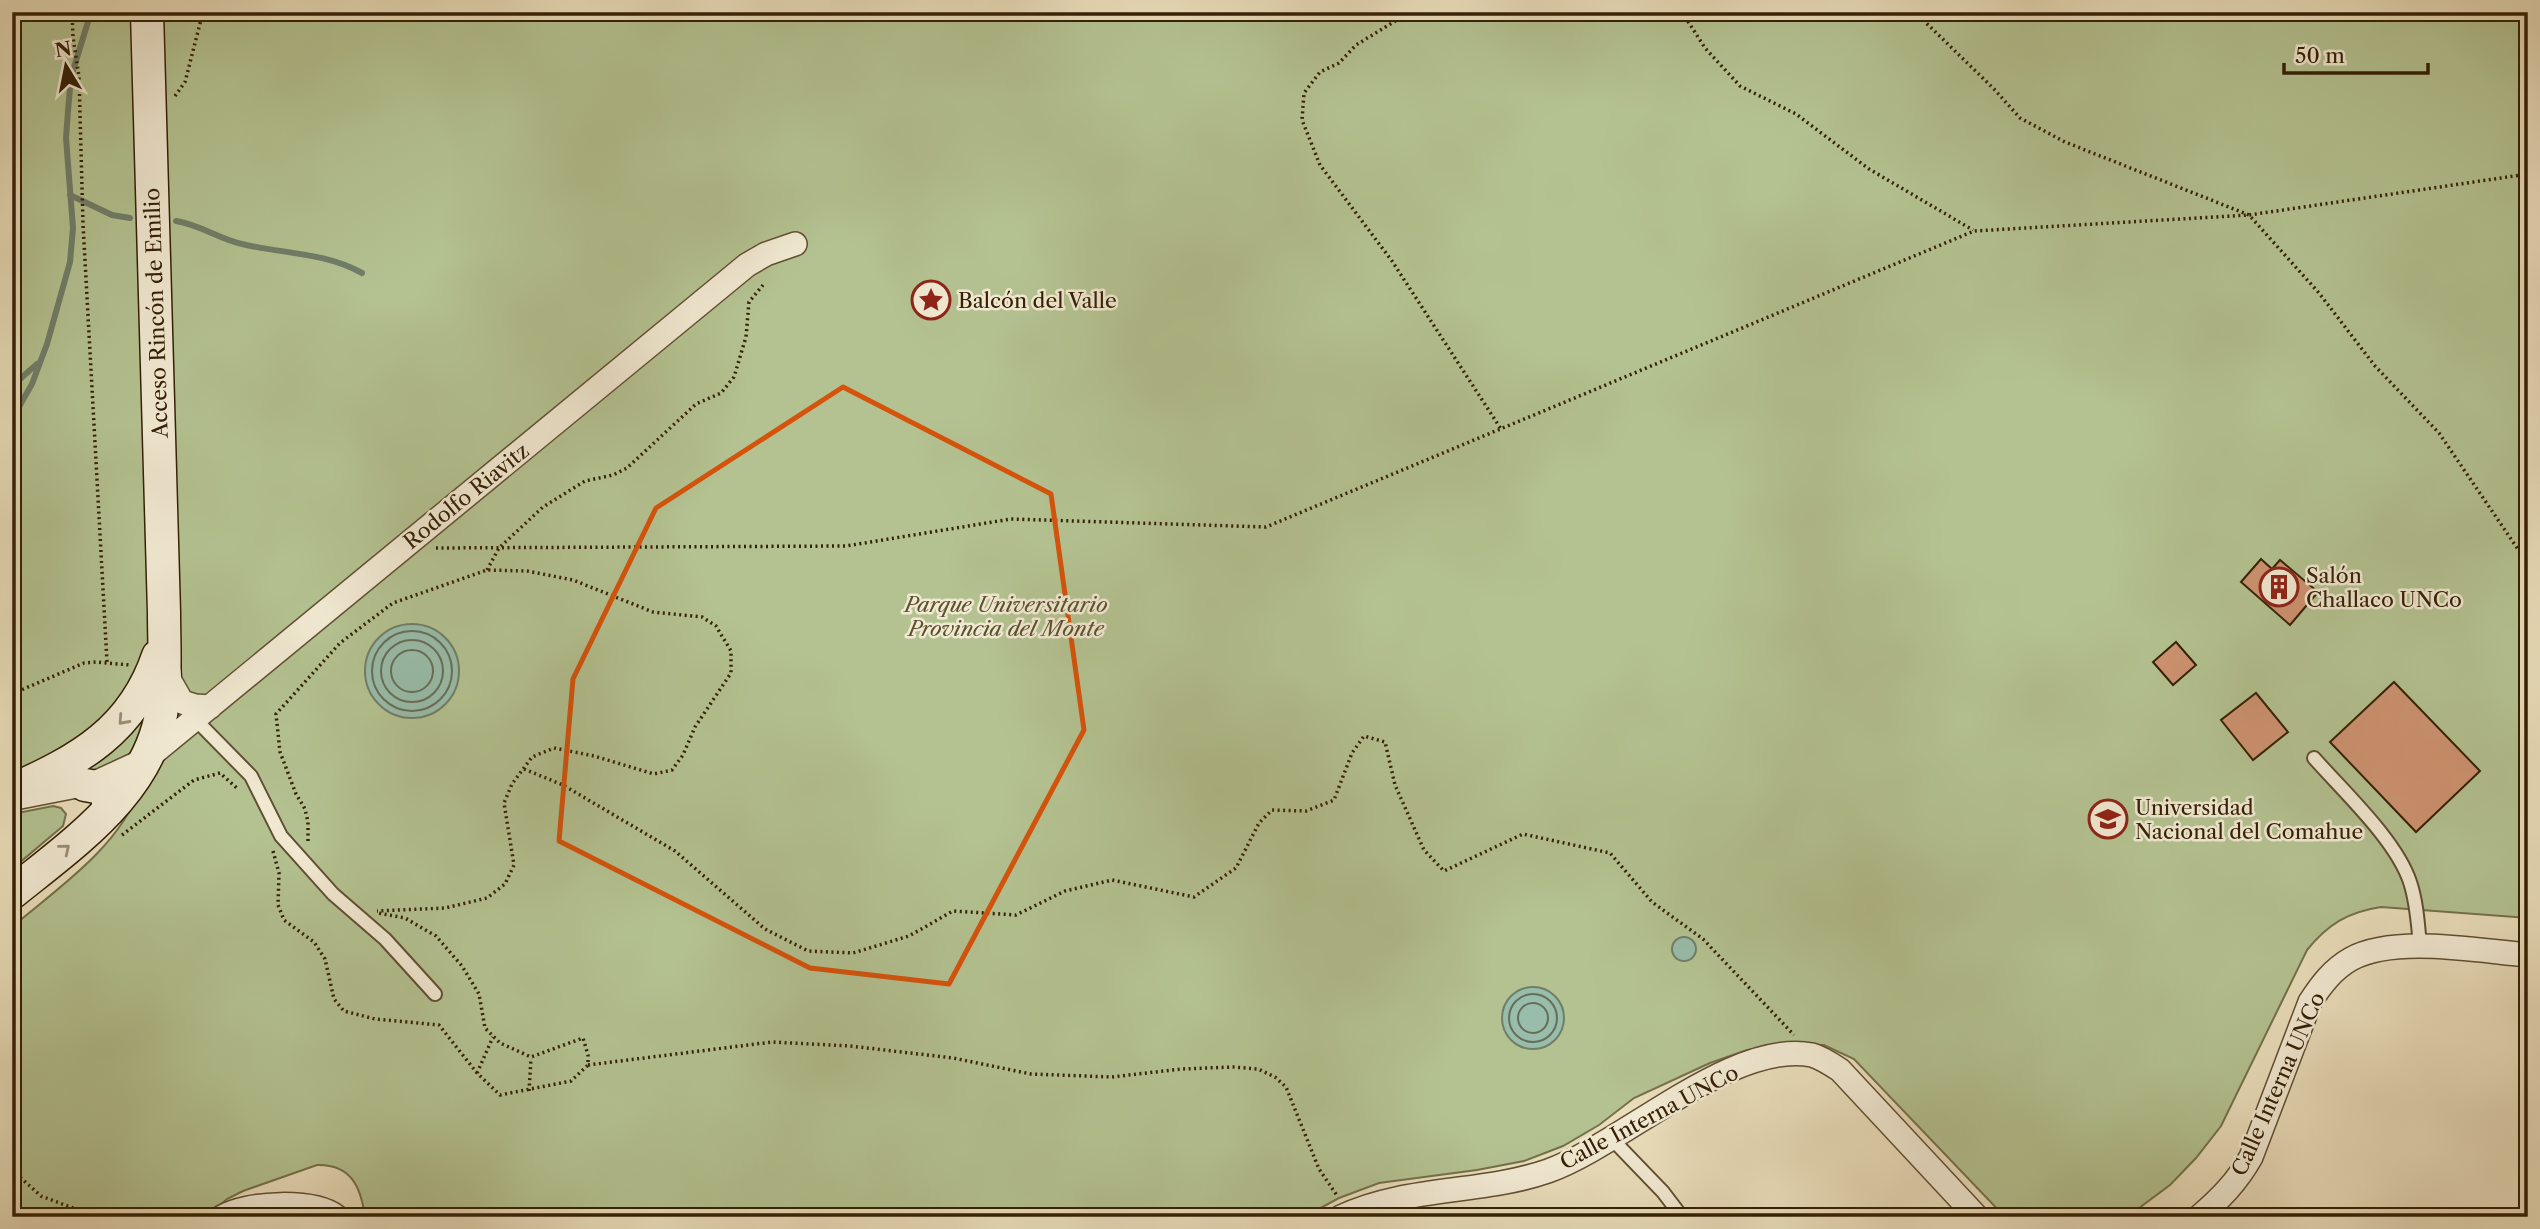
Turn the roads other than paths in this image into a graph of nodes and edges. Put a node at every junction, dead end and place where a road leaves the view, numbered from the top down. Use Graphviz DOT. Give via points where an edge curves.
graph roads {
  1 [pos="147,12"];
  2 [pos="795,244"];
  3 [pos="164,613"];
  4 [pos="202,713"];
  5 [pos="2314,758"];
  6 [pos="145,760"];
  7 [pos="85,785"];
  8 [pos="12,790"];
  9 [pos="12,799"];
  10 [pos="108,811"];
  11 [pos="12,893"];
  12 [pos="2420,946"];
  13 [pos="2528,955"];
  14 [pos="435,995"];
  15 [pos="1611,1138"];
  16 [pos="1345,1215"];
  17 [pos="222,1217"];
  18 [pos="337,1217"];
  19 [pos="1682,1217"];
  20 [pos="1977,1217"];
  21 [pos="2199,1217"];
  1 -- 3 [label="main road, Acceso Rincón de Emilio"];
  2 -- 4 [label="street, Rodolfo Riavitz" via="747,265"];
  3 -- 4 [label="street" via="170,681 187,705"];
  3 -- 6 [label="main road, Acceso Rincón de Emilio" via="163,701"];
  3 -- 8 [label="main road, Acceso Rincón de Emilio, one-way" via="158,657 128,716 92,747"];
  4 -- 6 [label="street, Rodolfo Riavitz"];
  4 -- 14 [label="lane" via="251,776 281,836"];
  5 -- 12 [label="lane" via="2402,863 2416,902"];
  6 -- 7 [label="street, Rodolfo Riavitz"];
  6 -- 10 [label="main road, Rodolfo Riavitz"];
  7 -- 9 [label="street, Rodolfo Riavitz"];
  7 -- 10 [label="main road" via="103,788"];
  11 -- 10 [label="main road, Rodolfo Riavitz, one-way"];
  12 -- 13 [label="street, Calle Interna UNCo"];
  12 -- 21 [label="street, Calle Interna UNCo" via="2384,948 2359,956 2320,986 2242,1173"];
  15 -- 16 [label="street, Calle Interna UNCo" via="1546,1171 1386,1201"];
  15 -- 19 [label="lane"];
  15 -- 20 [label="street, Calle Interna UNCo" via="1694,1088 1749,1063 1776,1056 1813,1056 1828,1061 1850,1080"];
  17 -- 18 [label="street" via="248,1209 297,1205 321,1208"];
}
